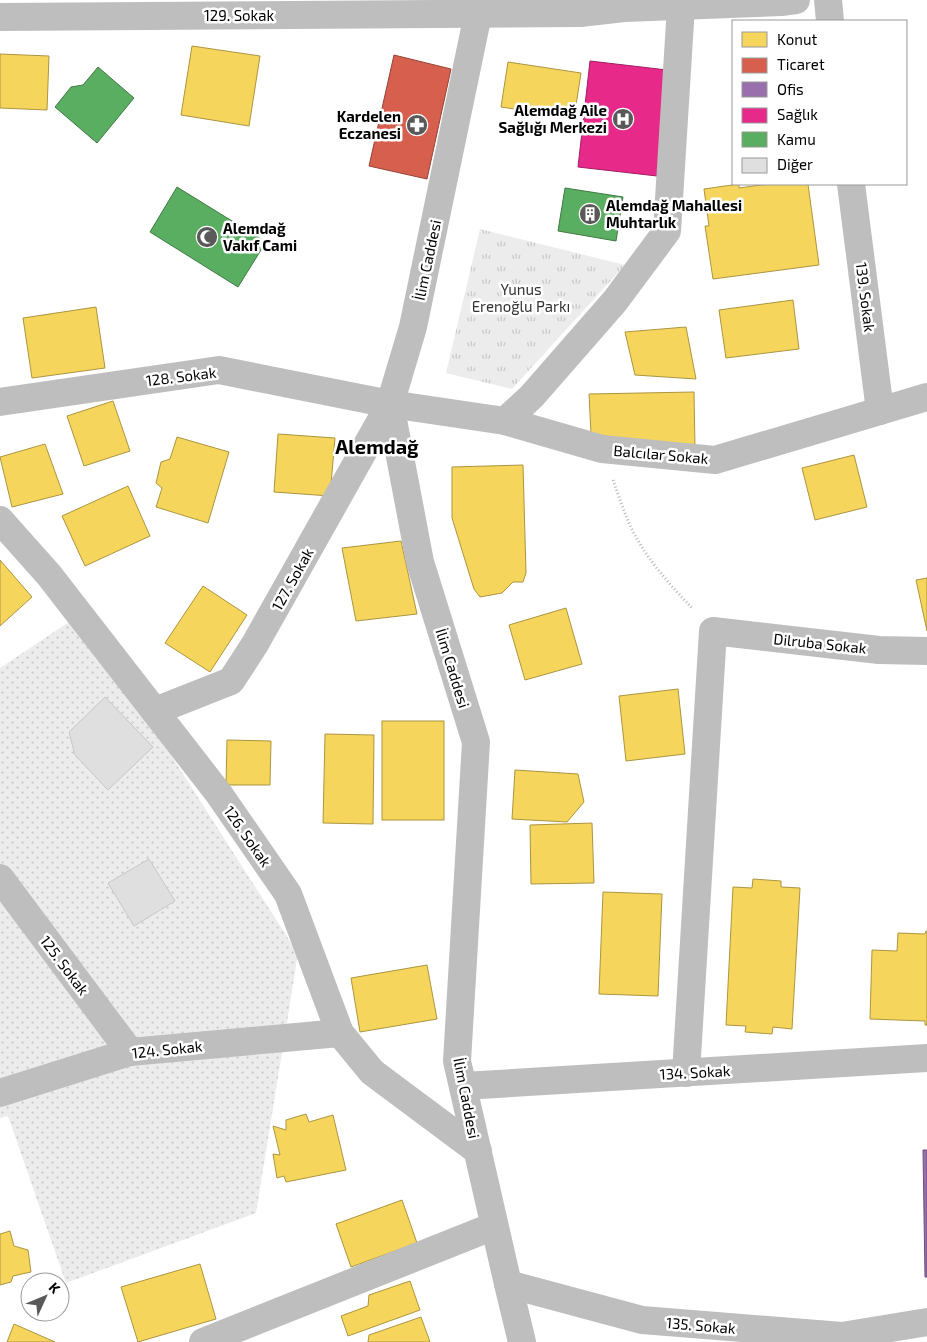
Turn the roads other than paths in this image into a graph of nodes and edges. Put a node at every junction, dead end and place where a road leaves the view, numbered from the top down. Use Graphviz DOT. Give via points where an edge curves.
graph roads {
  1 [pos="796,0"];
  2 [pos="828,0"];
  3 [pos="583,6"];
  4 [pos="681,6"];
  5 [pos="479,7"];
  6 [pos="0,17"];
  7 [pos="830,20"];
  8 [pos="851,185"];
  9 [pos="927,397"];
  10 [pos="0,402"];
  11 [pos="390,404"];
  12 [pos="880,411"];
  13 [pos="505,421"];
  14 [pos="0,520"];
  15 [pos="927,651"];
  16 [pos="155,711"];
  17 [pos="0,878"];
  18 [pos="340,1032"];
  19 [pos="130,1052"];
  20 [pos="927,1058"];
  21 [pos="686,1073"];
  22 [pos="463,1086"];
  23 [pos="0,1093"];
  24 [pos="478,1151"];
  25 [pos="494,1226"];
  26 [pos="508,1284"];
  27 [pos="927,1322"];
  28 [pos="203,1342"];
  29 [pos="522,1342"];
  1 -- 4 [label="street, 129. Sokak"];
  2 -- 7 [label="street"];
  3 -- 4 [label="street, 129. Sokak"];
  3 -- 5 [label="street, 129. Sokak"];
  4 -- 13 [label="street" via="668,231 615,301 532,396"];
  5 -- 6 [label="street, 129. Sokak"];
  5 -- 11 [label="street, İlim Caddesi" via="413,328"];
  8 -- 12 [label="street, 139. Sokak"];
  9 -- 12 [label="street, Balcılar Sokak"];
  10 -- 11 [label="street, 128. Sokak" via="219,370"];
  11 -- 13 [label="street, Balcılar Sokak"];
  11 -- 16 [label="street, 127. Sokak" via="231,681"];
  11 -- 22 [label="street, İlim Caddesi" via="420,562 476,742 457,1061"];
  12 -- 13 [label="street, Balcılar Sokak" via="715,460 602,449"];
  14 -- 16 [label="street, 126. Sokak" via="49,575"];
  15 -- 21 [label="street, Dilruba Sokak" via="879,650 713,631"];
  16 -- 18 [label="street, 126. Sokak" via="219,794 288,894"];
  17 -- 19 [label="street, 125. Sokak"];
  18 -- 19 [label="street, 124. Sokak"];
  18 -- 24 [label="street, 126. Sokak" via="372,1072"];
  19 -- 23 [label="street, 124. Sokak"];
  20 -- 21 [label="street, 134. Sokak"];
  21 -- 22 [label="street, 134. Sokak"];
  22 -- 24 [label="street, İlim Caddesi"];
  24 -- 25 [label="street, İlim Caddesi"];
  25 -- 26 [label="street, İlim Caddesi"];
  25 -- 28 [label="street"];
  26 -- 27 [label="street, 135. Sokak" via="642,1320 842,1336"];
  26 -- 29 [label="street, İlim Caddesi"];
}
